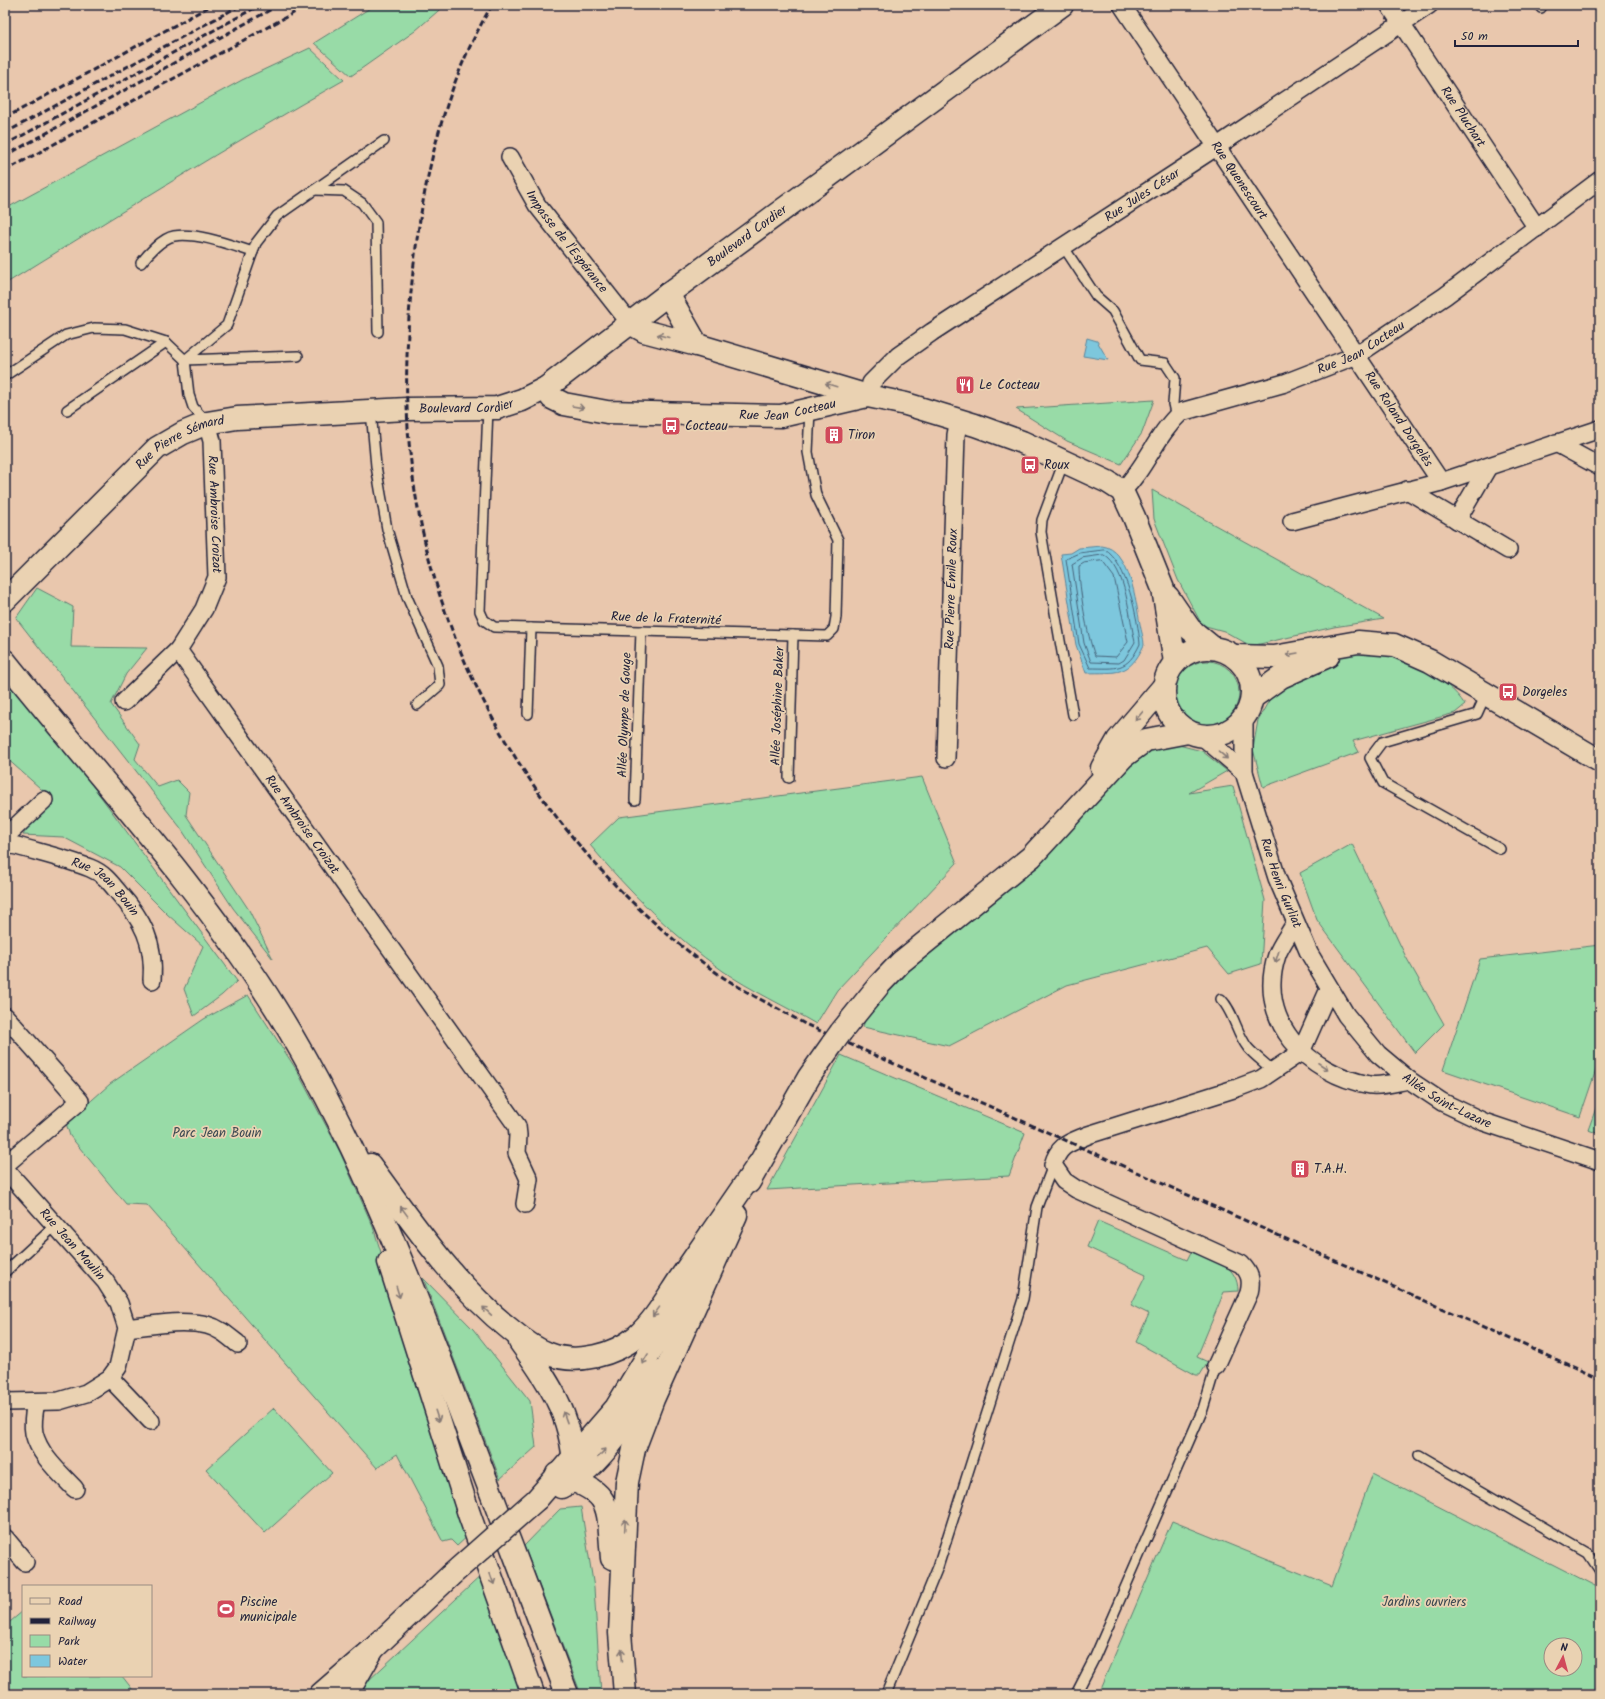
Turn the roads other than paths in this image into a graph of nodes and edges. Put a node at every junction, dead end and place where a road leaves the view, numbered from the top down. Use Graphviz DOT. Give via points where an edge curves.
graph roads {
  1 [pos="1062,5"];
  2 [pos="1122,5"];
  3 [pos="1390,5"];
  4 [pos="1429,5"];
  5 [pos="1401,23"];
  6 [pos="384,142"];
  7 [pos="1216,147"];
  8 [pos="510,157"];
  9 [pos="1600,180"];
  10 [pos="314,190"];
  11 [pos="1537,228"];
  12 [pos="1063,246"];
  13 [pos="253,252"];
  14 [pos="141,263"];
  15 [pos="668,294"];
  16 [pos="630,322"];
  17 [pos="378,332"];
  18 [pos="166,342"];
  19 [pos="697,344"];
  20 [pos="1356,355"];
  21 [pos="298,356"];
  22 [pos="185,360"];
  23 [pos="6,374"];
  24 [pos="546,388"];
  25 [pos="868,396"];
  26 [pos="488,408"];
  27 [pos="412,409"];
  28 [pos="810,409"];
  29 [pos="67,410"];
  30 [pos="371,411"];
  31 [pos="1176,417"];
  32 [pos="959,420"];
  33 [pos="207,423"];
  34 [pos="1600,429"];
  35 [pos="1556,443"];
  36 [pos="1064,461"];
  37 [pos="1488,467"];
  38 [pos="1600,467"];
  39 [pos="1441,482"];
  40 [pos="1407,490"];
  41 [pos="1122,491"];
  42 [pos="1457,520"];
  43 [pos="1292,521"];
  44 [pos="1508,550"];
  45 [pos="1163,589"];
  46 [pos="5,600"];
  47 [pos="531,628"];
  48 [pos="641,631"];
  49 [pos="793,635"];
  50 [pos="1358,642"];
  51 [pos="1213,648"];
  52 [pos="178,650"];
  53 [pos="1235,656"];
  54 [pos="1175,662"];
  55 [pos="11,669"];
  56 [pos="1164,686"];
  57 [pos="1486,694"];
  58 [pos="1253,697"];
  59 [pos="124,702"];
  60 [pos="417,705"];
  61 [pos="528,714"];
  62 [pos="1073,715"];
  63 [pos="1244,720"];
  64 [pos="1195,734"];
  65 [pos="946,758"];
  66 [pos="1600,761"];
  67 [pos="1244,772"];
  68 [pos="789,778"];
  69 [pos="1084,798"];
  70 [pos="44,800"];
  71 [pos="635,800"];
  72 [pos="5,837"];
  73 [pos="5,844"];
  74 [pos="1500,849"];
  75 [pos="1295,923"];
  76 [pos="152,980"];
  77 [pos="1329,989"];
  78 [pos="1221,999"];
  79 [pos="5,1016"];
  80 [pos="1302,1052"];
  81 [pos="1273,1071"];
  82 [pos="1409,1080"];
  83 [pos="336,1117"];
  84 [pos="1600,1161"];
  85 [pos="5,1165"];
  86 [pos="758,1165"];
  87 [pos="1053,1165"];
  88 [pos="5,1169"];
  89 [pos="365,1174"];
  90 [pos="525,1204"];
  91 [pos="55,1226"];
  92 [pos="5,1272"];
  93 [pos="696,1279"];
  94 [pos="127,1328"];
  95 [pos="512,1331"];
  96 [pos="238,1344"];
  97 [pos="1216,1366"];
  98 [pos="110,1378"];
  99 [pos="5,1402"];
  100 [pos="36,1402"];
  101 [pos="151,1421"];
  102 [pos="575,1455"];
  103 [pos="1419,1455"];
  104 [pos="566,1477"];
  105 [pos="75,1489"];
  106 [pos="5,1538"];
  107 [pos="25,1562"];
  108 [pos="1600,1571"];
  109 [pos="620,1633"];
  110 [pos="373,1649"];
  111 [pos="321,1694"];
  112 [pos="347,1694"];
  113 [pos="533,1694"];
  114 [pos="567,1694"];
  115 [pos="625,1694"];
  116 [pos="886,1694"];
  117 [pos="1076,1694"];
  1 -- 15 [label="main road, Boulevard Cordier"];
  2 -- 7 [label="street, Rue Quenescourt"];
  3 -- 5 [label="street, Rue Pluchart"];
  4 -- 5 [label="street, Rue Jules César"];
  5 -- 7 [label="street, Rue Jules César"];
  5 -- 11 [label="street, Rue Pluchart"];
  6 -- 10 [label="lane"];
  7 -- 12 [label="street, Rue Jules César"];
  7 -- 20 [label="street, Rue Quenescourt"];
  8 -- 16 [label="street, Impasse de l'Espérance" via="537,205"];
  9 -- 11 [label="street, Rue Jean Cocteau"];
  10 -- 13 [label="lane" via="277,216 256,243"];
  10 -- 17 [label="lane" via="344,192 362,203 376,222"];
  11 -- 20 [label="street, Rue Jean Cocteau" via="1445,296"];
  12 -- 25 [label="street, Rue Jules César" via="898,356 871,383"];
  12 -- 31 [label="lane" via="1096,296 1113,311 1140,360 1165,363 1176,378 1173,404"];
  13 -- 14 [label="lane" via="209,238 173,236 150,251"];
  13 -- 22 [label="lane" via="227,325"];
  15 -- 16 [label="main road, Boulevard Cordier"];
  15 -- 19 [label="main road"];
  19 -- 16 [label="main road, Rue Jean Cocteau, one-way" via="644,331"];
  16 -- 24 [label="main road, Boulevard Cordier"];
  18 -- 22 [label="lane"];
  18 -- 23 [label="lane" via="125,329 94,328 66,335"];
  18 -- 29 [label="lane"];
  25 -- 19 [label="main road, Rue Jean Cocteau, one-way"];
  20 -- 31 [label="street, Rue Jean Cocteau" via="1285,383 1181,412"];
  20 -- 39 [label="street, Rue Roland Dorgelès"];
  21 -- 22 [label="lane"];
  22 -- 33 [label="lane" via="188,390 193,407"];
  24 -- 26 [label="main road, Boulevard Cordier" via="522,400"];
  24 -- 28 [label="main road, Rue Jean Cocteau, one-way" via="552,398 564,404 607,412 781,416"];
  25 -- 28 [label="main road, Rue Jean Cocteau"];
  25 -- 32 [label="main road, Rue Jean Cocteau"];
  26 -- 27 [label="main road, Boulevard Cordier"];
  26 -- 47 [label="lane, Rue de la Fraternité" via="480,611 484,620 494,627"];
  27 -- 30 [label="main road, Rue Pierre Sémard"];
  28 -- 49 [label="lane, Rue de la Fraternité" via="808,452 816,495 838,540 836,617 834,629 827,636"];
  30 -- 33 [label="main road, Rue Pierre Sémard" via="237,418"];
  30 -- 60 [label="lane" via="376,466 387,529 407,597 438,666 440,685"];
  31 -- 41 [label="street, Rue Jean Cocteau" via="1168,424 1133,480"];
  32 -- 36 [label="main road, Rue Jean Cocteau" via="1022,442"];
  32 -- 65 [label="street, Rue Pierre Émile Roux" via="956,436"];
  33 -- 46 [label="main road, Rue Pierre Sémard" via="157,448"];
  33 -- 52 [label="street, Rue Ambroise Croizat" via="212,441 217,577 204,609"];
  34 -- 35 [label="street, Rue Roland Dorgelès"];
  35 -- 37 [label="street, Rue Roland Dorgelès"];
  35 -- 38 [label="street"];
  36 -- 41 [label="main road, Rue Jean Cocteau"];
  36 -- 62 [label="lane" via="1042,520 1041,532"];
  37 -- 39 [label="street, Rue Roland Dorgelès"];
  37 -- 42 [label="street"];
  39 -- 40 [label="street, Rue Roland Dorgelès"];
  40 -- 42 [label="street"];
  40 -- 43 [label="street, Rue Roland Dorgelès"];
  41 -- 45 [label="main road"];
  42 -- 44 [label="street"];
  45 -- 51 [label="main road" via="1190,628"];
  45 -- 54 [label="main road"];
  47 -- 48 [label="lane, Rue de la Fraternité"];
  47 -- 61 [label="lane"];
  48 -- 49 [label="lane, Rue de la Fraternité"];
  48 -- 71 [label="lane, Allée Olympe de Gouge"];
  49 -- 68 [label="lane, Allée Joséphine Baker"];
  50 -- 53 [label="main road, one-way" via="1274,657"];
  50 -- 57 [label="main road" via="1394,645 1430,661"];
  50 -- 58 [label="main road" via="1281,677"];
  51 -- 53 [label="main road"];
  51 -- 54 [label="main road" via="1199,648 1186,653"];
  52 -- 59 [label="street"];
  52 -- 90 [label="street, Rue Ambroise Croizat" via="517,1126 517,1153 528,1179"];
  53 -- 58 [label="main road" via="1246,668 1252,682"];
  54 -- 56 [label="main road"];
  55 -- 83 [label="main road" via="199,897 243,957 278,1012"];
  56 -- 64 [label="main road" via="1164,700 1168,713 1177,724"];
  56 -- 69 [label="main road, one-way" via="1118,740"];
  57 -- 66 [label="main road"];
  57 -- 74 [label="lane" via="1477,714 1382,742 1370,758 1383,783"];
  58 -- 63 [label="main road"];
  63 -- 64 [label="main road" via="1232,730 1218,736"];
  63 -- 67 [label="street, Rue Henri Gurliat"];
  64 -- 67 [label="street, one-way"];
  64 -- 69 [label="main road" via="1146,740 1122,757"];
  67 -- 75 [label="street, Rue Henri Gurliat" via="1277,878"];
  69 -- 86 [label="main road" via="1058,830 1031,857 901,962 879,985 809,1077"];
  70 -- 72 [label="street"];
  73 -- 76 [label="street, Rue Jean Bouin" via="91,868 104,876 128,903 145,929 154,960"];
  75 -- 77 [label="street, Rue Henri Gurliat"];
  75 -- 80 [label="street, one-way" via="1277,953 1272,976 1272,1000 1280,1024"];
  77 -- 80 [label="street"];
  77 -- 82 [label="street, Allée Saint-Lazare" via="1346,1015 1378,1054"];
  78 -- 81 [label="lane" via="1227,1005 1248,1048"];
  79 -- 85 [label="street" via="80,1101"];
  80 -- 81 [label="street"];
  80 -- 82 [label="street, one-way" via="1338,1076 1371,1086"];
  81 -- 87 [label="street" via="1261,1079 1237,1088 1155,1112 1068,1143 1059,1150"];
  82 -- 84 [label="street, Allée Saint-Lazare" via="1442,1102 1484,1122"];
  83 -- 89 [label="main road"];
  95 -- 83 [label="main road, one-way" via="471,1295 450,1271"];
  86 -- 93 [label="main road"];
  86 -- 95 [label="main road, one-way" via="653,1317 638,1335 625,1345 592,1356 562,1358 536,1349"];
  109 -- 86 [label="main road, one-way" via="627,1482 634,1449 653,1399"];
  87 -- 97 [label="street" via="1064,1181 1076,1189 1241,1264 1249,1272 1251,1283 1248,1293"];
  87 -- 116 [label="lane" via="1037,1207 1023,1299 938,1567"];
  88 -- 91 [label="street, Rue Jean Moulin"];
  89 -- 113 [label="main road, one-way" via="396,1288 462,1492"];
  89 -- 114 [label="main road" via="422,1311"];
  91 -- 92 [label="lane"];
  91 -- 94 [label="street, Rue Jean Moulin" via="105,1281 119,1302"];
  93 -- 102 [label="main road, one-way" via="616,1408"];
  104 -- 93 [label="main road, one-way" via="605,1450 625,1426 681,1322"];
  94 -- 96 [label="street" via="188,1322 207,1325"];
  94 -- 98 [label="street" via="118,1367"];
  102 -- 95 [label="main road, one-way" via="566,1421 554,1391"];
  97 -- 117 [label="lane" via="1204,1409 1094,1659"];
  98 -- 100 [label="street" via="86,1393 59,1401"];
  98 -- 101 [label="street"];
  99 -- 100 [label="street"];
  100 -- 105 [label="street" via="34,1433 41,1450"];
  102 -- 104 [label="main road"];
  103 -- 108 [label="lane" via="1588,1553"];
  104 -- 109 [label="main road" via="598,1493 608,1511"];
  104 -- 110 [label="main road, bridge" via="537,1499 450,1576"];
  106 -- 107 [label="street"];
  115 -- 109 [label="main road, one-way"];
  110 -- 111 [label="main road"];
  110 -- 112 [label="main road"];
}
